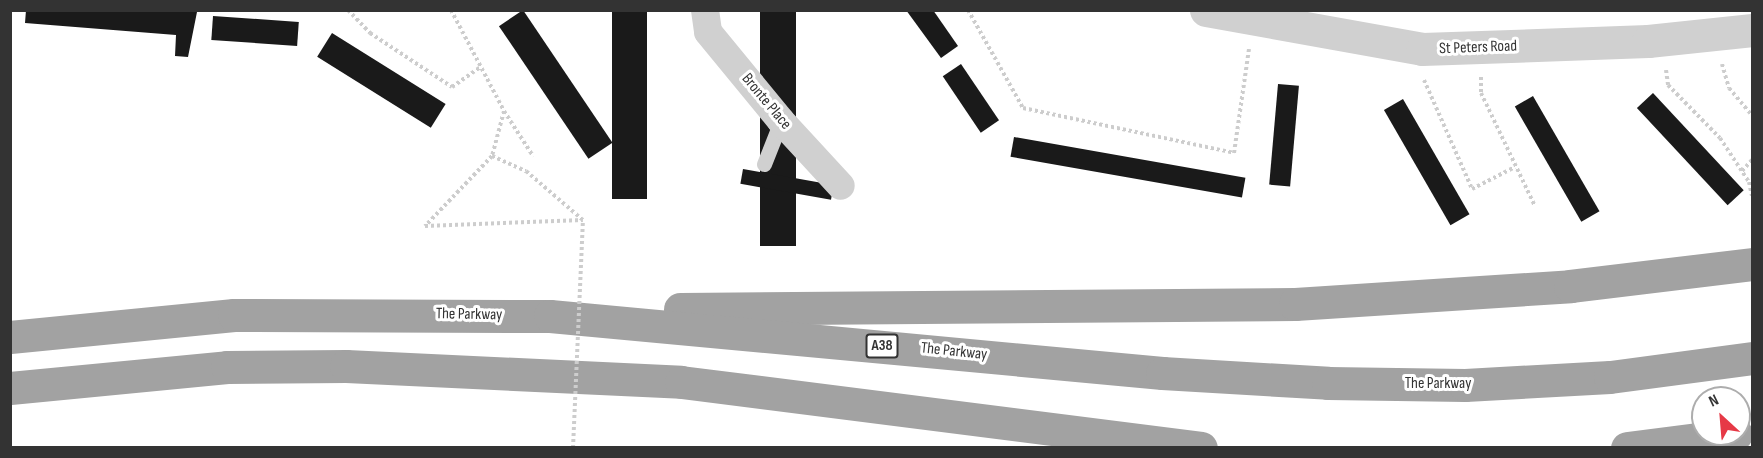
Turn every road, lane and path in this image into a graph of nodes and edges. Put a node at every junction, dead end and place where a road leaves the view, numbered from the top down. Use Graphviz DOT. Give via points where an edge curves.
graph roads {
  1 [pos="348,10"];
  2 [pos="452,10"];
  3 [pos="705,10"];
  4 [pos="968,10"];
  5 [pos="1206,10"];
  6 [pos="1253,19"];
  7 [pos="1752,30"];
  8 [pos="1712,35"];
  9 [pos="1664,39"];
  10 [pos="1479,48"];
  11 [pos="1422,49"];
  12 [pos="481,67"];
  13 [pos="504,111"];
  14 [pos="1752,115"];
  15 [pos="781,121"];
  16 [pos="492,156"];
  17 [pos="533,156"];
  18 [pos="1752,160"];
  19 [pos="764,164"];
  20 [pos="1515,167"];
  21 [pos="1742,171"];
  22 [pos="841,186"];
  23 [pos="1752,196"];
  24 [pos="1535,206"];
  25 [pos="583,220"];
  26 [pos="1752,264"];
  27 [pos="381,314"];
  28 [pos="10,337"];
  29 [pos="1752,358"];
  30 [pos="10,388"];
  31 [pos="991,424"];
  32 [pos="1691,440"];
  33 [pos="573,447"];
  34 [pos="1047,447"];
  35 [pos="1201,447"];
  36 [pos="1628,447"];
  1 -- 12 [label="path" via="370,33 452,87"];
  2 -- 12 [label="path"];
  3 -- 15 [label="street, Bronte Place" via="708,32"];
  4 -- 6 [label="path" via="1023,108 1234,153"];
  5 -- 6 [label="street, St Peters Road"];
  6 -- 11 [label="street, St Peters Road"];
  7 -- 8 [label="street, St Peters Road"];
  8 -- 9 [label="street, St Peters Road"];
  8 -- 14 [label="path" via="1729,88"];
  9 -- 10 [label="street, St Peters Road"];
  9 -- 21 [label="path" via="1668,85 1720,138"];
  10 -- 11 [label="street, St Peters Road"];
  10 -- 20 [label="path" via="1481,93"];
  11 -- 20 [label="path" via="1424,82 1472,189"];
  12 -- 13 [label="path"];
  13 -- 16 [label="path"];
  13 -- 17 [label="path"];
  15 -- 19 [label="lane"];
  15 -- 22 [label="street, Bronte Place"];
  16 -- 25 [label="path" via="526,171"];
  16 -- 25 [label="path" via="425,226"];
  18 -- 21 [label="path"];
  20 -- 24 [label="path"];
  21 -- 23 [label="path"];
  25 -- 33 [label="path, bridge"];
  26 -- 27 [label="highway, A38" via="1570,286 1295,304"];
  27 -- 28 [label="highway, The Parkway / A38" via="234,315"];
  27 -- 29 [label="highway, The Parkway / A38" via="550,316 1162,373 1328,383 1465,385 1610,377"];
  30 -- 31 [label="highway" via="227,367 346,366 681,382"];
  31 -- 34 [label="highway"];
  31 -- 35 [label="highway"];
  32 -- 36 [label="highway"];
}
